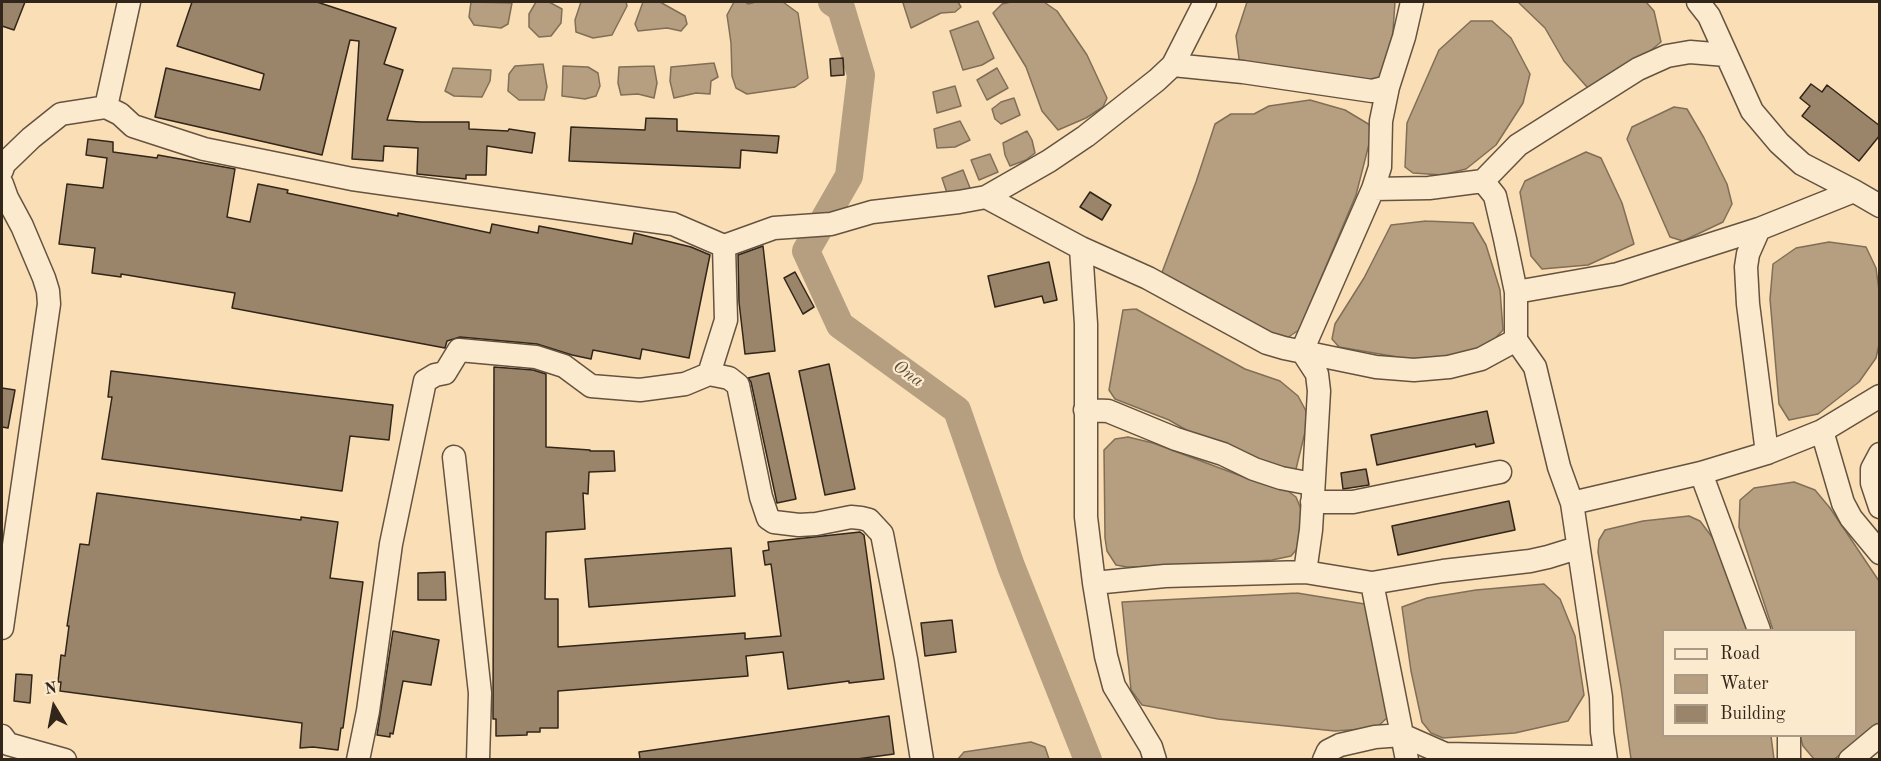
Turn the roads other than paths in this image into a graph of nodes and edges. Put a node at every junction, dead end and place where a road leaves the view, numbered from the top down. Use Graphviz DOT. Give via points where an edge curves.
graph roads {
  1 [pos="129,2"];
  2 [pos="1205,2"];
  3 [pos="1412,2"];
  4 [pos="1698,2"];
  5 [pos="1726,55"];
  6 [pos="1173,65"];
  7 [pos="1388,87"];
  8 [pos="106,107"];
  9 [pos="2,170"];
  10 [pos="1483,181"];
  11 [pos="2,184"];
  12 [pos="1373,189"];
  13 [pos="1854,191"];
  14 [pos="986,196"];
  15 [pos="1880,206"];
  16 [pos="1759,229"];
  17 [pos="724,246"];
  18 [pos="1081,248"];
  19 [pos="1516,292"];
  20 [pos="1516,340"];
  21 [pos="1302,351"];
  22 [pos="710,374"];
  23 [pos="1880,396"];
  24 [pos="1086,410"];
  25 [pos="1822,431"];
  26 [pos="1767,453"];
  27 [pos="1880,454"];
  28 [pos="454,457"];
  29 [pos="1500,472"];
  30 [pos="1701,473"];
  31 [pos="1312,493"];
  32 [pos="1572,503"];
  33 [pos="1880,507"];
  34 [pos="1577,548"];
  35 [pos="1880,553"];
  36 [pos="1305,572"];
  37 [pos="1094,583"];
  38 [pos="1372,583"];
  39 [pos="2,628"];
  40 [pos="1759,629"];
  41 [pos="1402,735"];
  42 [pos="1880,735"];
  43 [pos="2,736"];
  44 [pos="1789,737"];
  45 [pos="65,759"];
  46 [pos="358,759"];
  47 [pos="478,759"];
  48 [pos="922,759"];
  49 [pos="1155,759"];
  50 [pos="1323,759"];
  51 [pos="1407,759"];
  52 [pos="1597,759"];
  53 [pos="1790,759"];
  54 [pos="1850,759"];
  1 -- 8 [label="street"];
  2 -- 6 [label="street"];
  3 -- 7 [label="street"];
  4 -- 5 [label="street" via="1709,16"];
  5 -- 10 [label="street" via="1690,52 1667,56 1638,69 1518,145"];
  5 -- 13 [label="street" via="1752,111 1779,143 1802,164"];
  6 -- 7 [label="street" via="1372,92"];
  6 -- 14 [label="street" via="1086,136"];
  7 -- 12 [label="street" via="1381,121 1380,167"];
  8 -- 9 [label="street" via="61,114 31,138"];
  8 -- 17 [label="street" via="133,126 204,149 352,179 673,224"];
  10 -- 12 [label="street" via="1429,188"];
  10 -- 19 [label="street" via="1498,204"];
  11 -- 39 [label="street" via="44,278 49,304"];
  12 -- 21 [label="street"];
  13 -- 15 [label="street"];
  13 -- 16 [label="street"];
  14 -- 17 [label="street" via="872,212 831,224 774,228"];
  14 -- 18 [label="street"];
  16 -- 19 [label="street" via="1618,274"];
  16 -- 26 [label="street" via="1746,267"];
  17 -- 22 [label="street" via="726,320"];
  18 -- 21 [label="street" via="1148,278 1267,344"];
  18 -- 24 [label="street"];
  19 -- 20 [label="street"];
  20 -- 21 [label="street" via="1481,359 1414,370 1376,367"];
  20 -- 32 [label="street" via="1535,367 1559,467"];
  21 -- 31 [label="street" via="1317,374 1319,391"];
  22 -- 46 [label="street" via="685,384 649,389 591,386 564,366 536,357 459,350 445,373 425,381 391,544"];
  22 -- 48 [label="street" via="729,378 738,385 768,518 799,525 861,518 868,519 882,534"];
  23 -- 25 [label="street"];
  24 -- 31 [label="street" via="1108,411"];
  24 -- 37 [label="street" via="1086,517"];
  25 -- 26 [label="street"];
  25 -- 35 [label="street" via="1843,503"];
  26 -- 30 [label="street"];
  27 -- 33 [label="street" via="1872,469"];
  28 -- 47 [label="street" via="480,693"];
  29 -- 31 [label="street" via="1353,502"];
  30 -- 32 [label="street"];
  30 -- 40 [label="street"];
  31 -- 36 [label="street"];
  32 -- 34 [label="street"];
  34 -- 38 [label="street" via="1530,561 1443,570"];
  34 -- 52 [label="street" via="1601,697 1602,732"];
  36 -- 37 [label="street" via="1165,576"];
  36 -- 38 [label="street"];
  37 -- 49 [label="street" via="1114,686"];
  38 -- 41 [label="street"];
  41 -- 50 [label="street" via="1340,745"];
  41 -- 51 [label="street"];
  41 -- 52 [label="street" via="1445,754"];
  42 -- 54 [label="street"];
  43 -- 45 [label="street" via="8,744"];
  44 -- 53 [label="street"];
}
